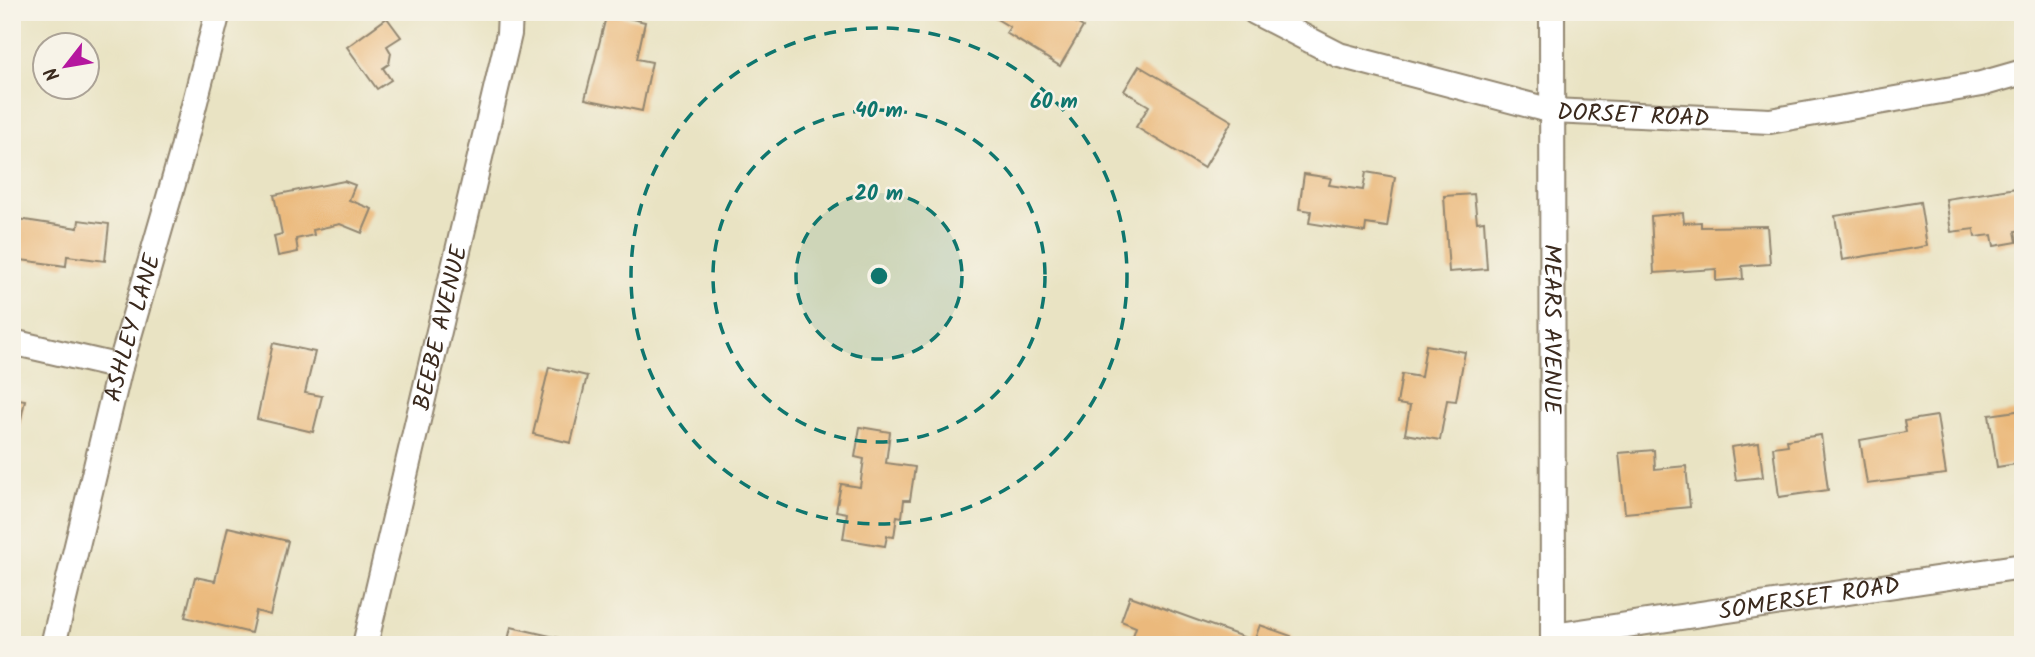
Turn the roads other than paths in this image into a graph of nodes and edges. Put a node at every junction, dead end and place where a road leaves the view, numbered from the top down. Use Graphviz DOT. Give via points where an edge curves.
graph roads {
  1 [pos="218,12"];
  2 [pos="510,12"];
  3 [pos="1255,12"];
  4 [pos="1552,12"];
  5 [pos="2023,72"];
  6 [pos="1552,111"];
  7 [pos="12,342"];
  8 [pos="120,367"];
  9 [pos="2023,566"];
  10 [pos="1553,640"];
  11 [pos="53,645"];
  12 [pos="365,645"];
  1 -- 8 [label="street, ASHLEY LANE"];
  2 -- 12 [label="street, BEEBE AVENUE" via="509,34"];
  3 -- 6 [label="street, DORSET ROAD" via="1339,55"];
  4 -- 6 [label="street, MEARS AVENUE"];
  5 -- 6 [label="street, DORSET ROAD" via="1981,84 1770,121"];
  6 -- 10 [label="street, MEARS AVENUE"];
  7 -- 8 [label="street"];
  8 -- 11 [label="street, ASHLEY LANE"];
  9 -- 10 [label="street, SOMERSET ROAD"];
}
